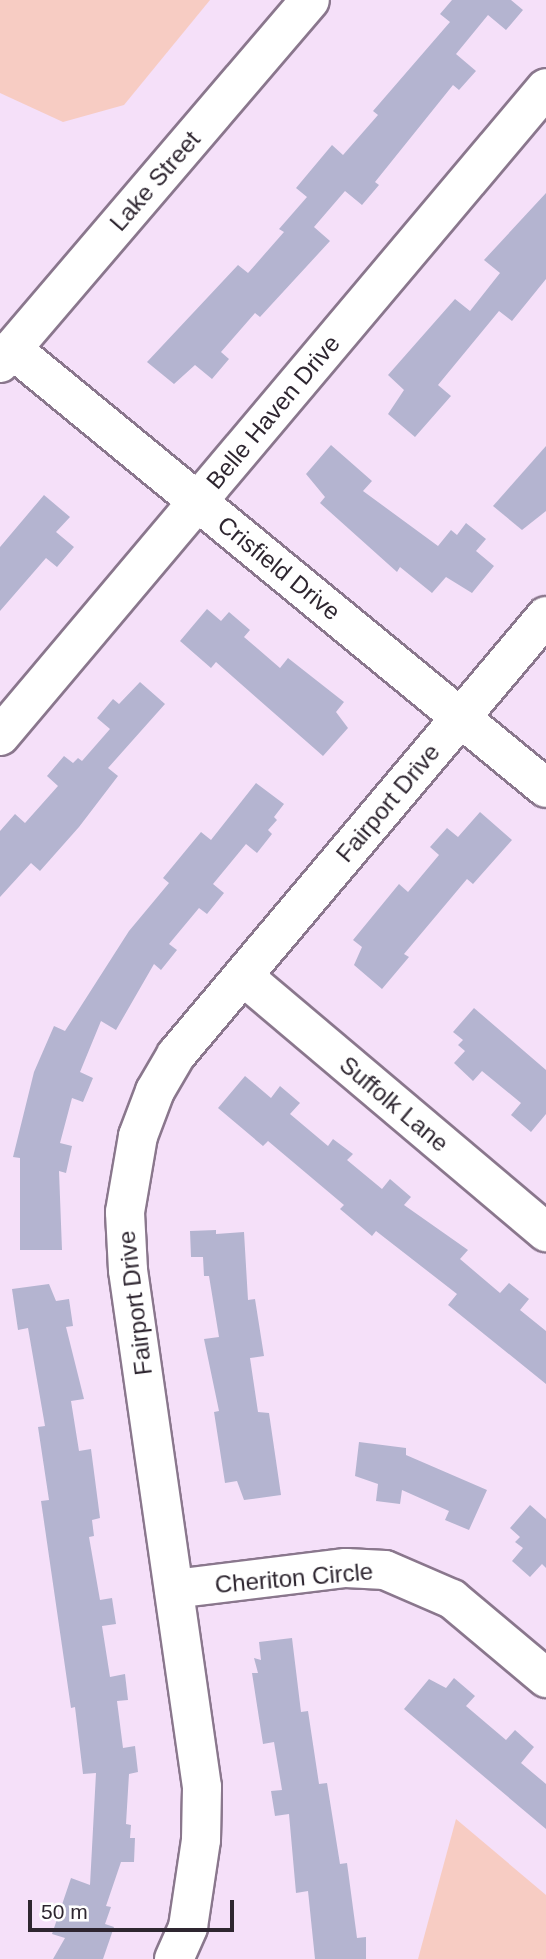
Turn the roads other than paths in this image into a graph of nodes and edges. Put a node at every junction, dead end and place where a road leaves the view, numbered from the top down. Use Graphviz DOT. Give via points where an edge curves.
graph roads {
  1 [pos="310,0"];
  2 [pos="546,88"];
  3 [pos="6,356"];
  4 [pos="198,501"];
  5 [pos="546,617"];
  6 [pos="461,717"];
  7 [pos="0,736"];
  8 [pos="546,788"];
  9 [pos="243,976"];
  10 [pos="546,1232"];
  11 [pos="174,1589"];
  12 [pos="546,1678"];
  13 [pos="174,1959"];
  1 -- 3 [label="street, Lake Street"];
  2 -- 4 [label="street, Belle Haven Drive"];
  3 -- 4 [label="street, Crisfield Drive"];
  4 -- 6 [label="street, Crisfield Drive"];
  4 -- 7 [label="street, Belle Haven Drive"];
  5 -- 6 [label="street, Fairport Drive"];
  6 -- 8 [label="street, Crisfield Drive"];
  6 -- 9 [label="street, Fairport Drive"];
  9 -- 10 [label="street, Suffolk Lane"];
  9 -- 11 [label="street, Fairport Drive" via="176,1055 155,1091 138,1136 125,1212 128,1270"];
  11 -- 12 [label="street, Cheriton Circle" via="346,1568 385,1570 452,1599"];
  11 -- 13 [label="street, Fairport Drive" via="202,1787 201,1840 188,1927"];
}
